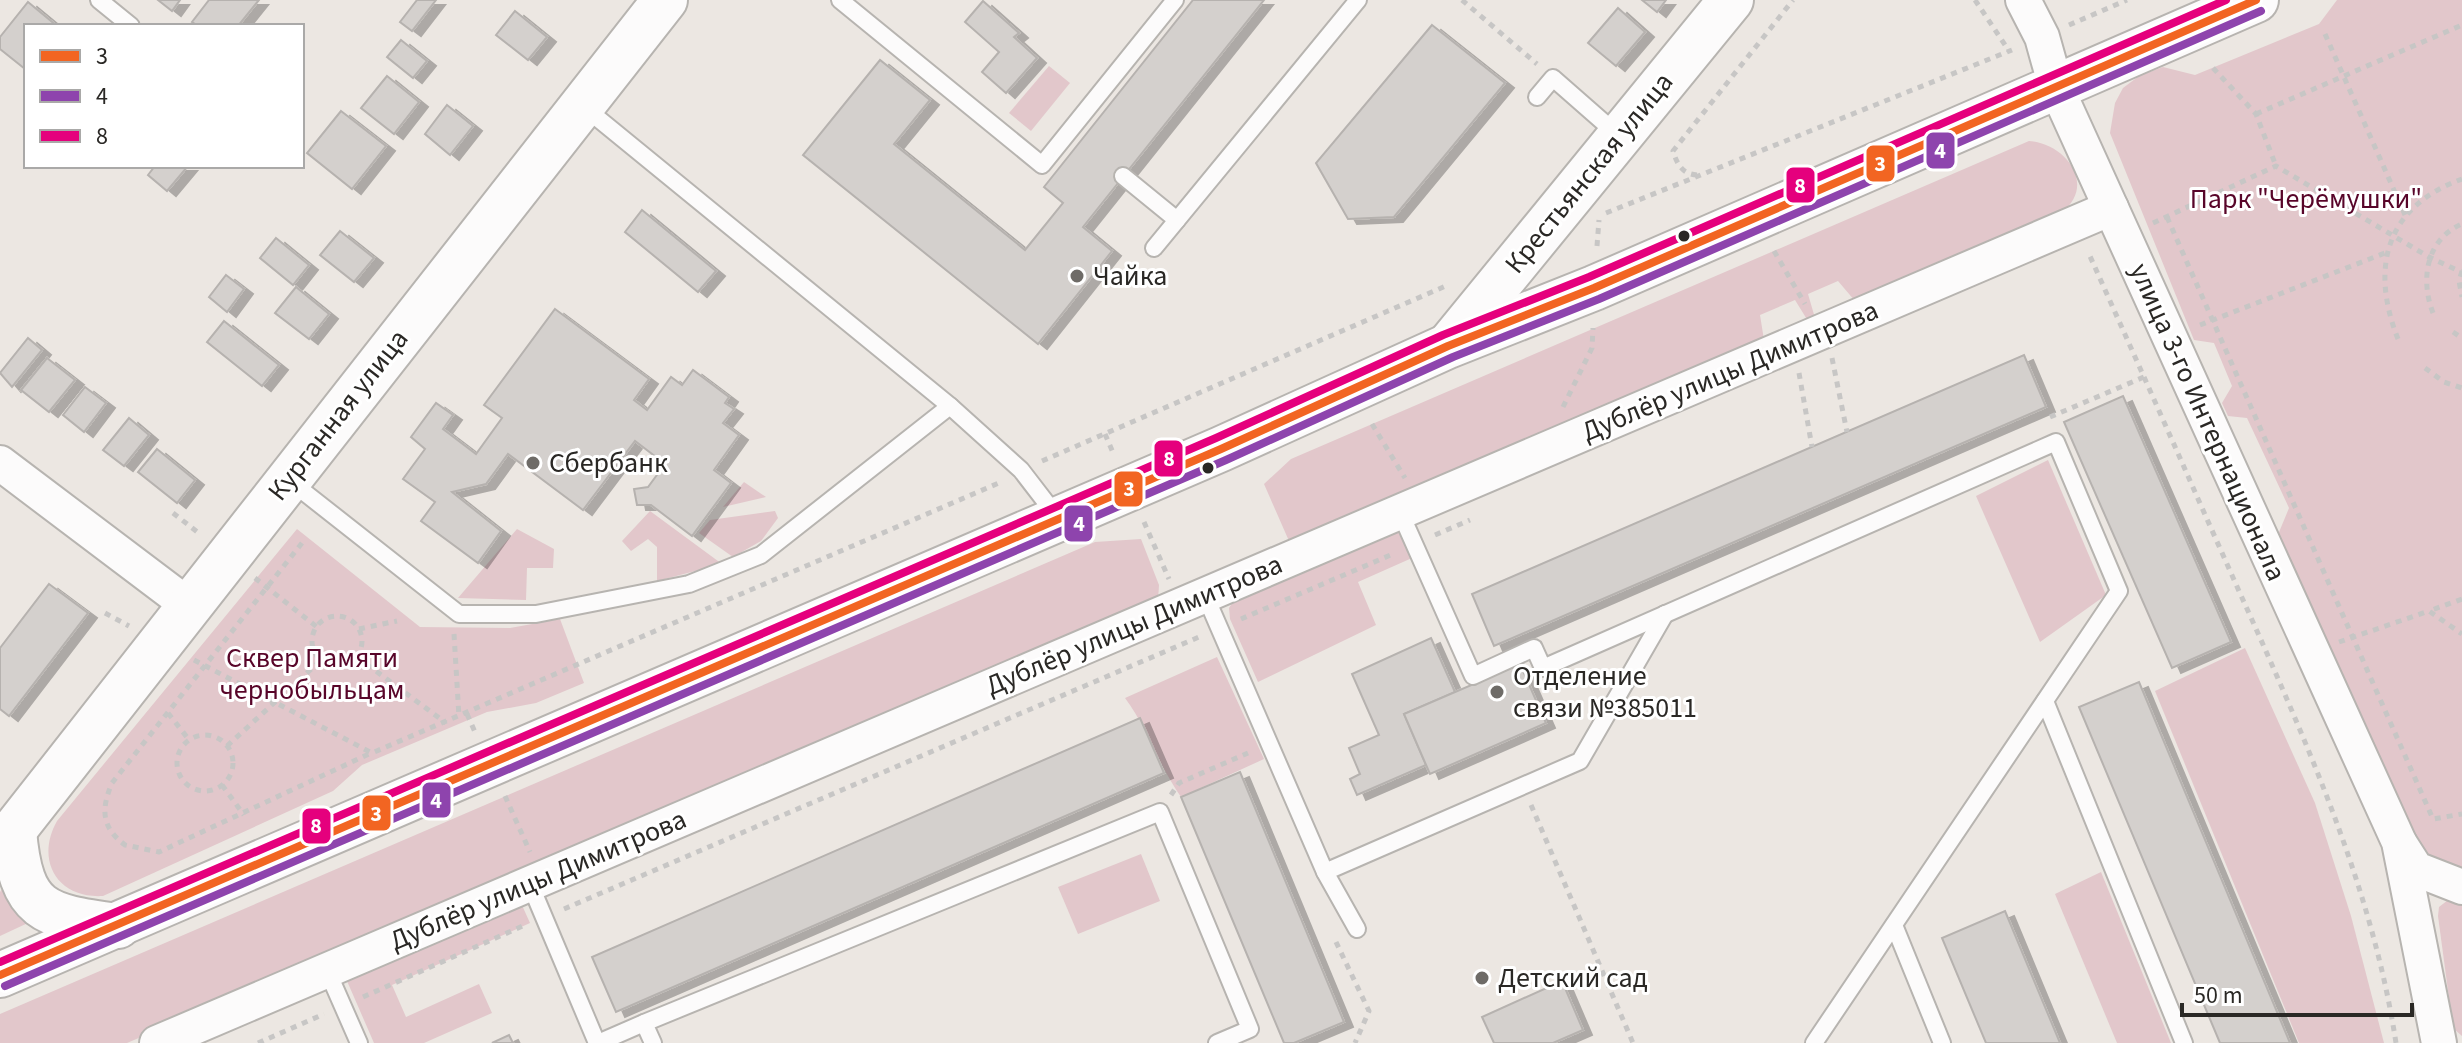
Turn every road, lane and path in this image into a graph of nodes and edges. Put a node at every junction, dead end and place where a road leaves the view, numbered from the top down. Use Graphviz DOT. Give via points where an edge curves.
graph roads {
  1 [pos="99,0"];
  2 [pos="665,0"];
  3 [pos="840,0"];
  4 [pos="1175,0"];
  5 [pos="1358,0"];
  6 [pos="1462,0"];
  7 [pos="1731,0"];
  8 [pos="1793,0"];
  9 [pos="1975,0"];
  10 [pos="2023,0"];
  11 [pos="2127,0"];
  12 [pos="2256,0"];
  13 [pos="129,24"];
  14 [pos="2462,26"];
  15 [pos="2325,34"];
  16 [pos="2042,37"];
  17 [pos="2009,51"];
  18 [pos="2213,68"];
  19 [pos="2343,77"];
  20 [pos="1553,78"];
  21 [pos="2056,87"];
  22 [pos="1537,97"];
  23 [pos="581,105"];
  24 [pos="2256,114"];
  25 [pos="1619,136"];
  26 [pos="2276,166"];
  27 [pos="1123,176"];
  28 [pos="2462,179"];
  29 [pos="1600,215"];
  30 [pos="2405,215"];
  31 [pos="2167,217"];
  32 [pos="1177,220"];
  33 [pos="2118,223"];
  34 [pos="2462,224"];
  35 [pos="2395,235"];
  36 [pos="1154,248"];
  37 [pos="1774,251"];
  38 [pos="2091,253"];
  39 [pos="2385,253"];
  40 [pos="2429,257"];
  41 [pos="2462,272"];
  42 [pos="1594,288"];
  43 [pos="2462,297"];
  44 [pos="2433,313"];
  45 [pos="1812,318"];
  46 [pos="2211,320"];
  47 [pos="2453,332"];
  48 [pos="2462,338"];
  49 [pos="2398,339"];
  50 [pos="1448,346"];
  51 [pos="1788,346"];
  52 [pos="2425,368"];
  53 [pos="2144,377"];
  54 [pos="2462,388"];
  55 [pos="950,406"];
  56 [pos="1372,424"];
  57 [pos="1847,432"];
  58 [pos="1105,434"];
  59 [pos="1812,447"];
  60 [pos="1540,452"];
  61 [pos="0,463"];
  62 [pos="288,479"];
  63 [pos="1129,488"];
  64 [pos="1406,500"];
  65 [pos="1059,519"];
  66 [pos="302,543"];
  67 [pos="2462,599"];
  68 [pos="1193,600"];
  69 [pos="188,605"];
  70 [pos="2429,611"];
  71 [pos="1665,614"];
  72 [pos="397,621"];
  73 [pos="359,629"];
  74 [pos="454,633"];
  75 [pos="2462,634"];
  76 [pos="2351,637"];
  77 [pos="1196,639"];
  78 [pos="2326,647"];
  79 [pos="357,657"];
  80 [pos="321,660"];
  81 [pos="2045,701"];
  82 [pos="168,713"];
  83 [pos="467,714"];
  84 [pos="459,717"];
  85 [pos="446,723"];
  86 [pos="190,741"];
  87 [pos="1270,743"];
  88 [pos="227,746"];
  89 [pos="372,753"];
  90 [pos="491,764"];
  91 [pos="222,785"];
  92 [pos="1523,786"];
  93 [pos="1160,812"];
  94 [pos="2462,814"];
  95 [pos="244,815"];
  96 [pos="7,840"];
  97 [pos="2399,842"];
  98 [pos="1325,872"];
  99 [pos="536,881"];
  100 [pos="2462,887"];
  101 [pos="1350,912"];
  102 [pos="544,917"];
  103 [pos="1894,925"];
  104 [pos="118,926"];
  105 [pos="1357,929"];
  106 [pos="327,970"];
  107 [pos="0,975"];
  108 [pos="343,1005"];
  109 [pos="644,1023"];
  110 [pos="274,1040"];
  111 [pos="157,1043"];
  112 [pos="258,1043"];
  113 [pos="359,1043"];
  114 [pos="598,1043"];
  115 [pos="653,1043"];
  116 [pos="1217,1043"];
  117 [pos="1355,1043"];
  118 [pos="1633,1043"];
  119 [pos="1814,1043"];
  120 [pos="1942,1043"];
  121 [pos="2184,1043"];
  122 [pos="2396,1043"];
  123 [pos="2439,1043"];
  1 -- 13 [label="lane"];
  2 -- 23 [label="main road, Курганная улица"];
  3 -- 4 [label="lane" via="1042,165 1074,137"];
  5 -- 32 [label="lane"];
  6 -- 20 [label="path"];
  7 -- 25 [label="main road, Крестьянская улица"];
  8 -- 17 [label="path" via="1673,151 1688,175 1702,176"];
  9 -- 17 [label="path"];
  10 -- 16 [label="street, улица 3-го Интернационала"];
  11 -- 16 [label="path"];
  12 -- 21 [label="main road"];
  14 -- 19 [label="path"];
  15 -- 19 [label="path"];
  16 -- 17 [label="path"];
  16 -- 21 [label="street, улица 3-го Интернационала"];
  18 -- 24 [label="path"];
  19 -- 24 [label="path"];
  19 -- 30 [label="path"];
  20 -- 22 [label="lane"];
  20 -- 25 [label="lane"];
  21 -- 33 [label="street, улица 3-го Интернационала"];
  21 -- 42 [label="main road"];
  23 -- 55 [label="lane"];
  23 -- 62 [label="main road, Курганная улица"];
  24 -- 26 [label="path"];
  25 -- 50 [label="main road, Крестьянская улица"];
  26 -- 31 [label="path"];
  26 -- 35 [label="path"];
  27 -- 32 [label="lane"];
  28 -- 30 [label="path" via="2432,192"];
  29 -- 42 [label="path"];
  30 -- 35 [label="path"];
  31 -- 33 [label="path"];
  31 -- 46 [label="path"];
  32 -- 36 [label="lane"];
  33 -- 38 [label="path"];
  33 -- 45 [label="street, Дублёр улицы Димитрова"];
  33 -- 97 [label="street, улица 3-го Интернационала"];
  34 -- 40 [label="path" via="2440,240"];
  35 -- 39 [label="path"];
  35 -- 40 [label="path"];
  37 -- 45 [label="path"];
  39 -- 46 [label="path"];
  39 -- 49 [label="path" via="2386,307"];
  40 -- 41 [label="path"];
  40 -- 44 [label="path" via="2425,277"];
  41 -- 43 [label="path"];
  42 -- 50 [label="main road"];
  42 -- 60 [label="path" via="1592,348"];
  45 -- 51 [label="street, Дублёр улицы Димитрова"];
  45 -- 57 [label="path" via="1834,363"];
  46 -- 76 [label="path"];
  47 -- 48 [label="path"];
  50 -- 63 [label="main road"];
  51 -- 59 [label="path" via="1801,378"];
  51 -- 60 [label="street, Дублёр улицы Димитрова"];
  52 -- 54 [label="path"];
  53 -- 122 [label="path" via="2313,757 2358,882 2389,994"];
  55 -- 62 [label="lane" via="761,555 689,584 536,614 459,614"];
  55 -- 65 [label="lane" via="1021,470"];
  56 -- 64 [label="path"];
  58 -- 63 [label="path"];
  60 -- 64 [label="street, Дублёр улицы Димитрова"];
  61 -- 69 [label="street"];
  62 -- 69 [label="main road, Курганная улица"];
  63 -- 65 [label="main road"];
  63 -- 68 [label="path"];
  64 -- 68 [label="street, Дублёр улицы Димитрова"];
  64 -- 71 [label="lane" via="1473,676 1534,648 1543,668"];
  65 -- 90 [label="main road"];
  66 -- 82 [label="path"];
  67 -- 70 [label="path"];
  68 -- 77 [label="path"];
  68 -- 87 [label="lane"];
  68 -- 99 [label="street, Дублёр улицы Димитрова"];
  69 -- 96 [label="main road, Курганная улица"];
  70 -- 75 [label="path"];
  70 -- 76 [label="path"];
  71 -- 81 [label="lane" via="2056,442 2119,591"];
  71 -- 92 [label="lane" via="1580,761"];
  72 -- 73 [label="path"];
  73 -- 79 [label="path"];
  73 -- 80 [label="path" via="343,617 319,624 312,638"];
  74 -- 84 [label="path"];
  76 -- 78 [label="path"];
  76 -- 94 [label="path" via="2433,819"];
  79 -- 80 [label="path" via="343,666"];
  79 -- 85 [label="path"];
  80 -- 88 [label="path"];
  81 -- 103 [label="lane"];
  81 -- 121 [label="lane"];
  82 -- 86 [label="path"];
  82 -- 95 [label="path" via="112,783 103,810 108,828 125,845 159,852"];
  83 -- 90 [label="path"];
  86 -- 88 [label="path" via="210,736"];
  86 -- 91 [label="path" via="178,761 182,779 197,790"];
  87 -- 93 [label="path" via="1179,783"];
  87 -- 98 [label="lane"];
  88 -- 91 [label="path" via="233,769"];
  89 -- 95 [label="path"];
  90 -- 99 [label="path"];
  90 -- 104 [label="main road"];
  91 -- 95 [label="path"];
  92 -- 98 [label="lane"];
  92 -- 118 [label="path"];
  93 -- 109 [label="lane"];
  93 -- 116 [label="lane" via="1250,1029"];
  96 -- 104 [label="main road, Курганная улица" via="20,878 35,901 58,915"];
  97 -- 100 [label="street, улица 3-го Интернационала" via="2416,869"];
  97 -- 123 [label="street, улица 3-го Интернационала"];
  98 -- 101 [label="lane"];
  99 -- 102 [label="lane"];
  99 -- 106 [label="street, Дублёр улицы Димитрова"];
  101 -- 105 [label="lane"];
  101 -- 117 [label="path" via="1336,941 1369,1011"];
  102 -- 108 [label="path"];
  102 -- 114 [label="lane"];
  103 -- 119 [label="lane"];
  103 -- 120 [label="lane"];
  104 -- 107 [label="main road"];
  106 -- 108 [label="lane"];
  106 -- 111 [label="street, Дублёр улицы Димитрова"];
  108 -- 110 [label="path"];
  108 -- 113 [label="lane"];
  109 -- 114 [label="lane"];
  109 -- 115 [label="lane"];
  110 -- 112 [label="path"];
}
